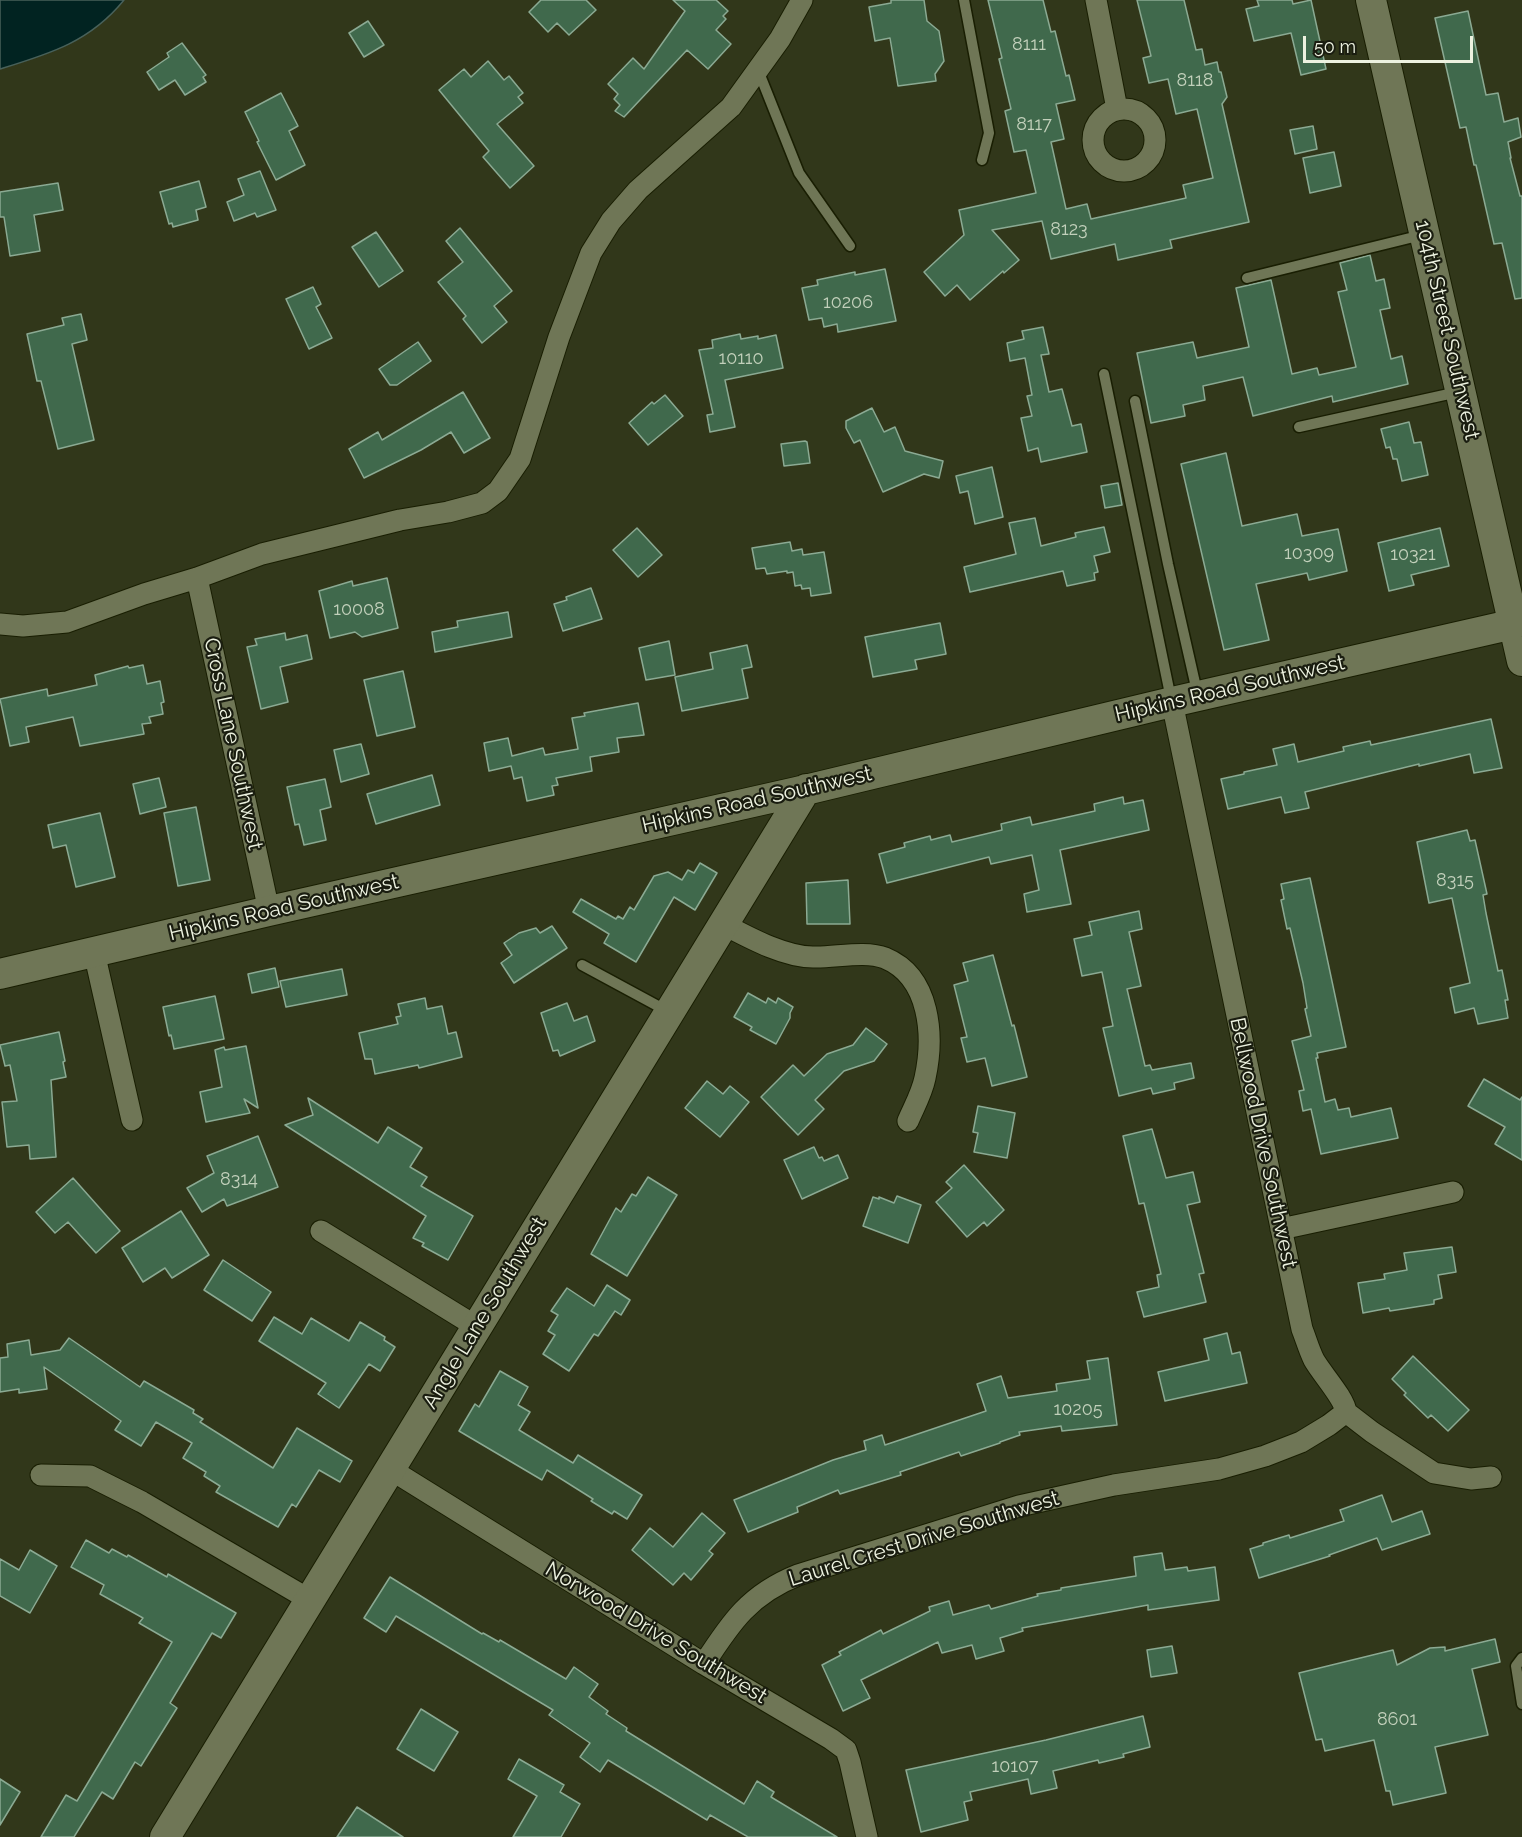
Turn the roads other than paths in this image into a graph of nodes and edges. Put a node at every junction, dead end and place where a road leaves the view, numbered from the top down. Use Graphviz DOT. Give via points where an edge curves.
graph roads {
  1 [pos="802,0"];
  2 [pos="964,0"];
  3 [pos="1096,0"];
  4 [pos="1371,0"];
  5 [pos="758,69"];
  6 [pos="1118,109"];
  7 [pos="982,160"];
  8 [pos="1425,234"];
  9 [pos="850,246"];
  10 [pos="1247,278"];
  11 [pos="1104,374"];
  12 [pos="1461,391"];
  13 [pos="1135,401"];
  14 [pos="1299,427"];
  15 [pos="197,578"];
  16 [pos="0,624"];
  17 [pos="1514,624"];
  18 [pos="1522,661"];
  19 [pos="1185,699"];
  20 [pos="806,789"];
  21 [pos="269,911"];
  22 [pos="723,924"];
  23 [pos="94,952"];
  24 [pos="582,965"];
  25 [pos="0,974"];
  26 [pos="669,1013"];
  27 [pos="132,1120"];
  28 [pos="908,1121"];
  29 [pos="1453,1192"];
  30 [pos="1281,1229"];
  31 [pos="321,1231"];
  32 [pos="477,1327"];
  33 [pos="1346,1412"];
  34 [pos="390,1470"];
  35 [pos="41,1476"];
  36 [pos="1491,1477"];
  37 [pos="310,1600"];
  38 [pos="1522,1658"];
  39 [pos="704,1664"];
  40 [pos="1521,1690"];
  41 [pos="1522,1704"];
  42 [pos="165,1837"];
  43 [pos="867,1837"];
  1 -- 5 [label="street"];
  2 -- 7 [label="lane" via="989,133"];
  3 -- 6 [label="street"];
  4 -- 8 [label="street, 104th Street Southwest"];
  5 -- 9 [label="lane" via="799,173"];
  5 -- 15 [label="street" via="731,107 638,190 611,221 591,253 520,459 498,491 470,506 262,554"];
  8 -- 10 [label="lane"];
  8 -- 12 [label="street, 104th Street Southwest"];
  11 -- 19 [label="lane"];
  12 -- 14 [label="lane"];
  12 -- 17 [label="street, 104th Street Southwest"];
  13 -- 19 [label="lane" via="1168,564"];
  15 -- 16 [label="street" via="68,622 23,627"];
  15 -- 21 [label="street, Cross Lane Southwest"];
  17 -- 18 [label="street, 104th Street Southwest"];
  17 -- 19 [label="street, Hipkins Road Southwest"];
  19 -- 20 [label="street, Hipkins Road Southwest"];
  19 -- 30 [label="street, Bellwood Drive Southwest"];
  20 -- 21 [label="street, Hipkins Road Southwest"];
  20 -- 22 [label="street, Angle Lane Southwest"];
  21 -- 23 [label="street, Hipkins Road Southwest"];
  22 -- 26 [label="street, Angle Lane Southwest"];
  22 -- 28 [label="street" via="756,941 810,957 884,958 913,980 925,1005 928,1049 925,1077"];
  23 -- 25 [label="street, Hipkins Road Southwest"];
  23 -- 27 [label="street"];
  24 -- 26 [label="lane"];
  26 -- 32 [label="street, Angle Lane Southwest"];
  29 -- 30 [label="street"];
  30 -- 33 [label="street, Bellwood Drive Southwest" via="1302,1329 1313,1358 1345,1404"];
  31 -- 32 [label="street"];
  32 -- 34 [label="street, Angle Lane Southwest"];
  33 -- 36 [label="street, Bellwood Drive Southwest" via="1434,1473 1471,1479"];
  33 -- 39 [label="street, Laurel Crest Drive Southwest" via="1301,1442 1253,1459 1219,1469 1114,1485 1019,1506 782,1581 755,1599 728,1626"];
  34 -- 37 [label="street, Angle Lane Southwest"];
  34 -- 39 [label="street, Norwood Drive Southwest"];
  35 -- 37 [label="street" via="90,1476"];
  37 -- 42 [label="street, Angle Lane Southwest"];
  38 -- 40 [label="lane" via="1516,1666"];
  39 -- 43 [label="street, Norwood Drive Southwest" via="846,1750"];
  40 -- 41 [label="lane"];
}
